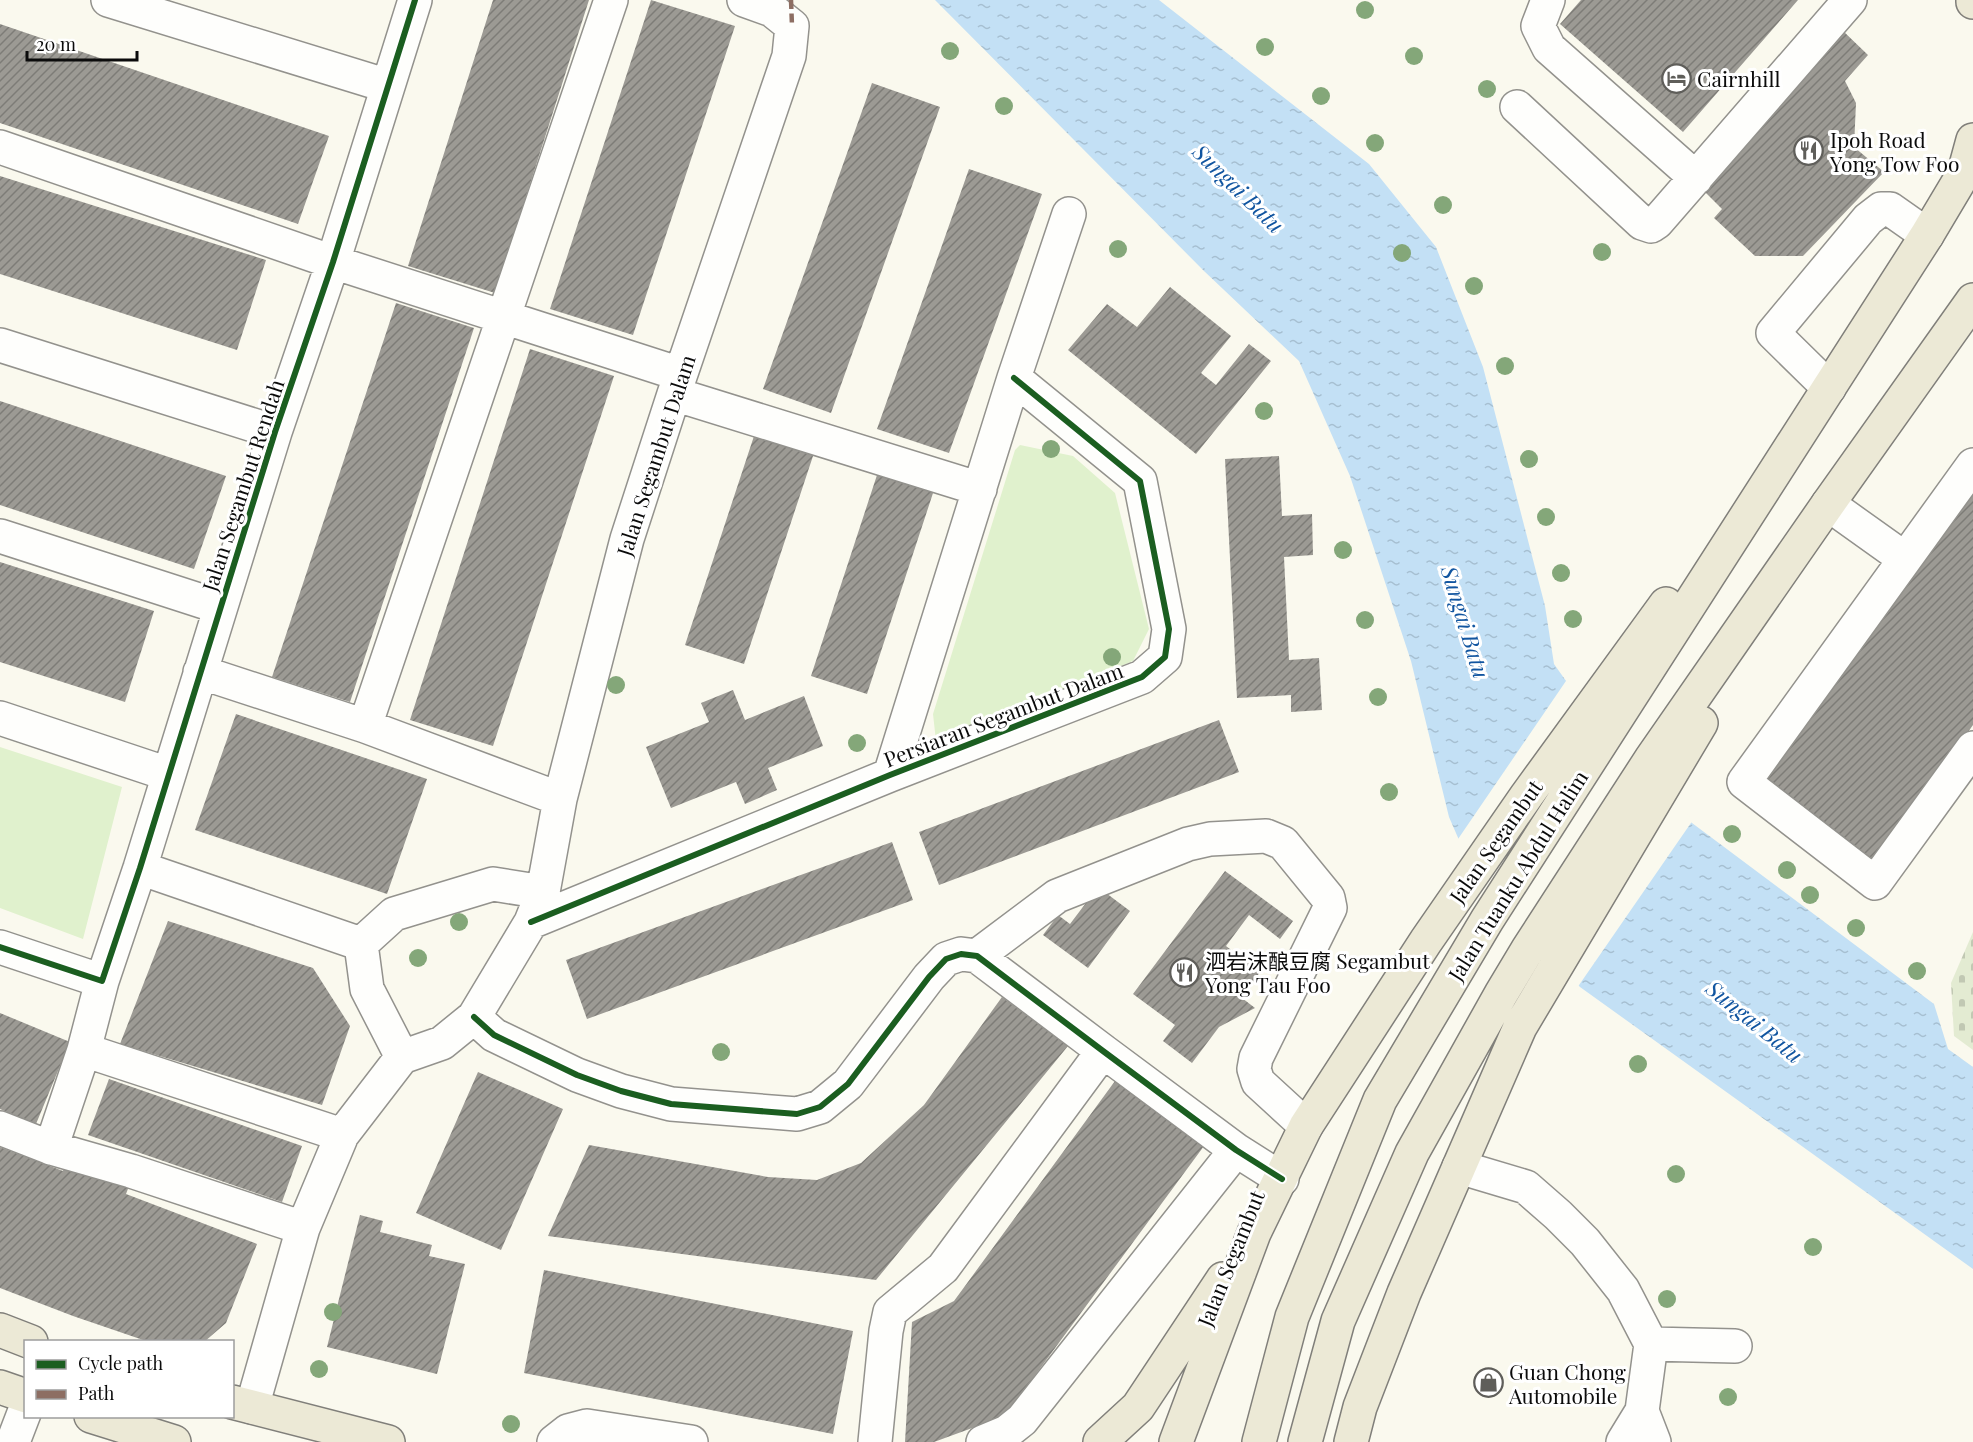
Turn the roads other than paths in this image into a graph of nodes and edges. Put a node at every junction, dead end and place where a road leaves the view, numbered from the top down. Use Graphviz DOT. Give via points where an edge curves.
graph roads {
  1 [pos="108,0"];
  2 [pos="415,0"];
  3 [pos="611,0"];
  4 [pos="744,0"];
  5 [pos="1548,0"];
  6 [pos="1848,1"];
  7 [pos="388,86"];
  8 [pos="1517,107"];
  9 [pos="1973,140"];
  10 [pos="0,147"];
  11 [pos="1696,178"];
  12 [pos="1069,214"];
  13 [pos="1927,235"];
  14 [pos="333,262"];
  15 [pos="1973,300"];
  16 [pos="502,317"];
  17 [pos="0,345"];
  18 [pos="1014,378"];
  19 [pos="677,384"];
  20 [pos="1829,388"];
  21 [pos="275,432"];
  22 [pos="1797,438"];
  23 [pos="1973,465"];
  24 [pos="980,489"];
  25 [pos="1828,504"];
  26 [pos="1808,533"];
  27 [pos="0,536"];
  28 [pos="1905,559"];
  29 [pos="220,607"];
  30 [pos="200,672"];
  31 [pos="0,718"];
  32 [pos="365,726"];
  33 [pos="1973,748"];
  34 [pos="168,774"];
  35 [pos="890,775"];
  36 [pos="560,799"];
  37 [pos="140,868"];
  38 [pos="543,892"];
  39 [pos="531,922"];
  40 [pos="361,944"];
  41 [pos="0,947"];
  42 [pos="962,957"];
  43 [pos="102,981"];
  44 [pos="474,1017"];
  45 [pos="84,1050"];
  46 [pos="1103,1052"];
  47 [pos="402,1057"];
  48 [pos="1306,1126"];
  49 [pos="0,1128"];
  50 [pos="342,1135"];
  51 [pos="51,1148"];
  52 [pos="1236,1150"];
  53 [pos="1460,1167"];
  54 [pos="1282,1179"];
  55 [pos="303,1228"];
  56 [pos="1254,1233"];
  57 [pos="0,1330"];
  58 [pos="28,1340"];
  59 [pos="1651,1344"];
  60 [pos="1735,1346"];
  61 [pos="0,1387"];
  62 [pos="24,1395"];
  63 [pos="242,1405"];
  64 [pos="1642,1411"];
  65 [pos="24,1413"];
  66 [pos="97,1418"];
  67 [pos="13,1442"];
  68 [pos="174,1442"];
  69 [pos="388,1442"];
  70 [pos="554,1442"];
  71 [pos="691,1442"];
  72 [pos="875,1442"];
  73 [pos="983,1442"];
  74 [pos="1100,1442"];
  75 [pos="1176,1442"];
  76 [pos="1259,1442"];
  77 [pos="1305,1442"];
  78 [pos="1351,1442"];
  79 [pos="1623,1442"];
  80 [pos="1654,1442"];
  1 -- 7 [label="street"];
  2 -- 7 [label="street, Jalan Segambut Rendah"];
  3 -- 16 [label="street"];
  4 -- 19 [label="street, Jalan Segambut Dalam" via="772,10 792,26 789,56"];
  5 -- 11 [label="street" via="1538,27 1549,48"];
  6 -- 11 [label="street"];
  7 -- 14 [label="street, Jalan Segambut Rendah"];
  8 -- 11 [label="street" via="1642,223 1651,226 1657,222"];
  9 -- 13 [label="main road" via="1964,173"];
  10 -- 14 [label="street"];
  12 -- 18 [label="street"];
  13 -- 20 [label="main road"];
  13 -- 20 [label="street" via="1890,209 1881,209 1868,219 1773,333"];
  14 -- 16 [label="street"];
  14 -- 21 [label="street, Jalan Segambut Rendah"];
  15 -- 25 [label="main road"];
  16 -- 19 [label="street"];
  16 -- 32 [label="street"];
  17 -- 21 [label="street"];
  18 -- 24 [label="street"];
  18 -- 35 [label="street, Persiaran Segambut Dalam" via="1140,481 1169,629 1165,657 1142,677"];
  19 -- 24 [label="street"];
  19 -- 36 [label="street, Jalan Segambut Dalam" via="627,539"];
  20 -- 22 [label="main road"];
  21 -- 29 [label="street, Jalan Segambut Rendah"];
  22 -- 48 [label="main road, Jalan Segambut" via="1652,623 1527,795"];
  22 -- 76 [label="main road, Jalan Tuanku Abdul Halim" via="1487,920 1380,1100 1292,1317"];
  23 -- 28 [label="street"];
  24 -- 35 [label="street"];
  25 -- 26 [label="main road"];
  25 -- 28 [label="street"];
  26 -- 53 [label="main road" via="1520,1027"];
  26 -- 77 [label="main road" via="1651,759 1528,949 1412,1153 1338,1321"];
  27 -- 29 [label="street"];
  28 -- 33 [label="street" via="1743,782 1875,883"];
  29 -- 30 [label="street, Jalan Segambut Rendah"];
  30 -- 32 [label="street"];
  30 -- 34 [label="street, Jalan Segambut Rendah"];
  31 -- 34 [label="street"];
  32 -- 36 [label="street"];
  34 -- 37 [label="street, Jalan Segambut Rendah"];
  35 -- 39 [label="street, Persiaran Segambut Dalam"];
  36 -- 38 [label="street, Jalan Segambut Dalam"];
  37 -- 40 [label="street"];
  37 -- 43 [label="street, Jalan Segambut Rendah"];
  38 -- 39 [label="street, Jalan Segambut Dalam"];
  38 -- 40 [label="street" via="493,884 394,914"];
  39 -- 44 [label="street, Jalan Segambut Dalam"];
  40 -- 47 [label="street" via="367,989"];
  41 -- 43 [label="street"];
  42 -- 44 [label="street" via="929,977 848,1084 820,1107 797,1114 671,1104 621,1091 577,1076 494,1035"];
  42 -- 46 [label="street"];
  42 -- 48 [label="street" via="1057,896 1188,844 1210,838 1266,836 1283,843 1328,898 1329,908 1254,1069 1258,1082"];
  43 -- 45 [label="street, Jalan Segambut Rendah"];
  44 -- 47 [label="street, Jalan Segambut Dalam" via="442,1043"];
  45 -- 50 [label="street"];
  45 -- 51 [label="street, Jalan Segambut Rendah"];
  46 -- 52 [label="street"];
  46 -- 72 [label="street" via="943,1268 890,1312"];
  47 -- 50 [label="street"];
  48 -- 54 [label="main road, Jalan Segambut"];
  49 -- 51 [label="street"];
  50 -- 55 [label="street"];
  51 -- 55 [label="street"];
  52 -- 54 [label="street"];
  52 -- 73 [label="street" via="1022,1420 1007,1432"];
  53 -- 59 [label="street" via="1526,1187 1558,1215 1623,1290"];
  53 -- 78 [label="main road" via="1404,1293 1360,1407"];
  54 -- 56 [label="main road, Jalan Segambut"];
  55 -- 63 [label="street"];
  56 -- 74 [label="main road" via="1138,1407"];
  56 -- 75 [label="main road, Jalan Segambut"];
  57 -- 58 [label="main road"];
  59 -- 60 [label="street"];
  59 -- 64 [label="street"];
  61 -- 62 [label="main road"];
  63 -- 69 [label="main road"];
  64 -- 79 [label="street"];
  64 -- 80 [label="street"];
  65 -- 67 [label="street"];
  66 -- 68 [label="main road"];
  70 -- 71 [label="street" via="568,1431 587,1426"];
}
